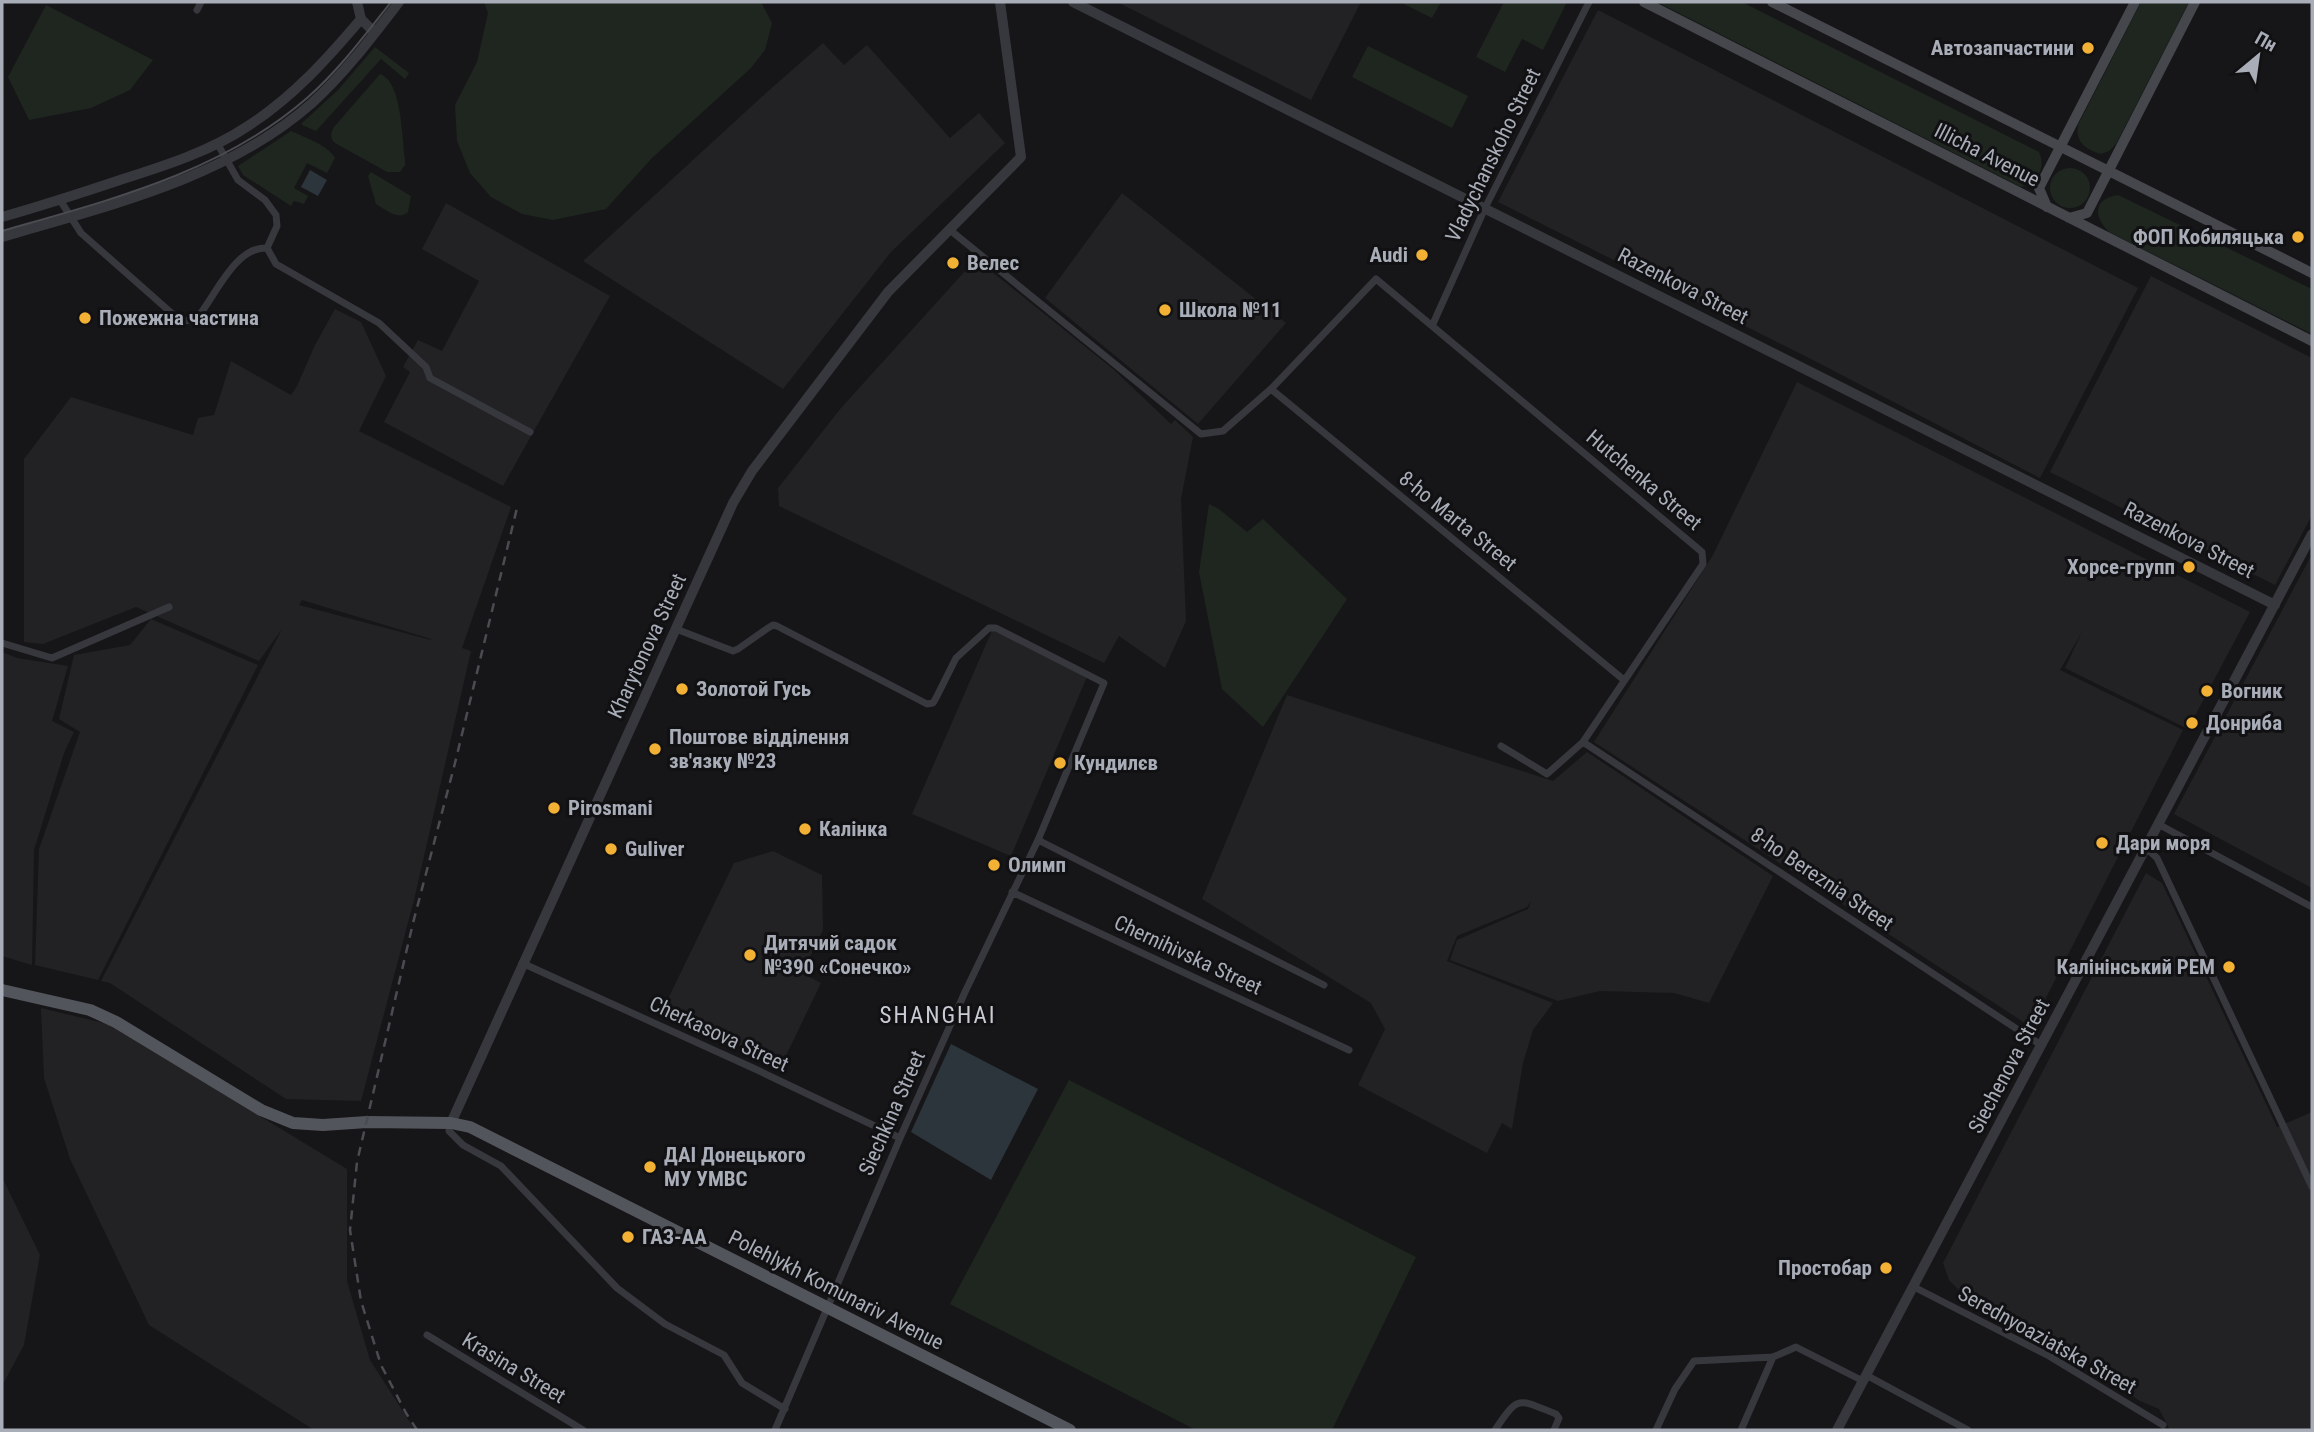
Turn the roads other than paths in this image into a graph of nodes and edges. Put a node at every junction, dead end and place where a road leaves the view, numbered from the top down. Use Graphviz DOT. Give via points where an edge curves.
graph roads {
  1 [pos="201,2"];
  2 [pos="357,2"];
  3 [pos="398,2"];
  4 [pos="1000,2"];
  5 [pos="1073,2"];
  6 [pos="1589,2"];
  7 [pos="1644,2"];
  8 [pos="1772,2"];
  9 [pos="2135,2"];
  10 [pos="2195,2"];
  11 [pos="197,10"];
  12 [pos="361,19"];
  13 [pos="375,33"];
  14 [pos="217,144"];
  15 [pos="2061,147"];
  16 [pos="226,160"];
  17 [pos="2109,171"];
  18 [pos="60,200"];
  19 [pos="2047,207"];
  20 [pos="1485,208"];
  21 [pos="70,216"];
  22 [pos="2,218"];
  23 [pos="2069,218"];
  24 [pos="950,230"];
  25 [pos="2,237"];
  26 [pos="267,248"];
  27 [pos="2312,273"];
  28 [pos="1432,326"];
  29 [pos="2312,341"];
  30 [pos="1270,389"];
  31 [pos="530,432"];
  32 [pos="2312,534"];
  33 [pos="2275,605"];
  34 [pos="169,607"];
  35 [pos="676,629"];
  36 [pos="2,643"];
  37 [pos="1624,680"];
  38 [pos="1583,742"];
  39 [pos="1501,746"];
  40 [pos="2158,824"];
  41 [pos="1038,840"];
  42 [pos="2146,848"];
  43 [pos="1012,891"];
  44 [pos="2312,907"];
  45 [pos="522,963"];
  46 [pos="1324,985"];
  47 [pos="2,990"];
  48 [pos="2041,1045"];
  49 [pos="1349,1050"];
  50 [pos="451,1123"];
  51 [pos="900,1138"];
  52 [pos="2312,1187"];
  53 [pos="1914,1287"];
  54 [pos="828,1307"];
  55 [pos="427,1335"];
  56 [pos="1773,1357"];
  57 [pos="1864,1378"];
  58 [pos="785,1409"];
  59 [pos="2163,1425"];
  60 [pos="583,1430"];
  61 [pos="775,1430"];
  62 [pos="1070,1430"];
  63 [pos="1495,1430"];
  64 [pos="1554,1430"];
  65 [pos="1656,1430"];
  66 [pos="1741,1430"];
  67 [pos="1837,1430"];
  68 [pos="1968,1430"];
  1 -- 11 [label="street"];
  2 -- 12 [label="street"];
  3 -- 13 [label="street"];
  4 -- 24 [label="street, Kharytonova Street" via="1021,157"];
  5 -- 20 [label="street, Razenkova Street"];
  6 -- 20 [label="street, Vladychanskoho Street"];
  7 -- 19 [label="main road, Illicha Avenue"];
  8 -- 15 [label="main road, Illicha Avenue"];
  9 -- 15 [label="main road"];
  10 -- 17 [label="main road"];
  12 -- 13 [label="street"];
  12 -- 14 [label="street" via="298,88"];
  13 -- 16 [label="street" via="311,103"];
  14 -- 16 [label="street"];
  14 -- 18 [label="street"];
  15 -- 17 [label="main road, Illicha Avenue"];
  15 -- 19 [label="main road" via="2039,188"];
  16 -- 21 [label="street" via="183,180"];
  16 -- 26 [label="street" via="238,180 265,200 276,215 277,226"];
  17 -- 23 [label="main road" via="2087,213"];
  17 -- 27 [label="main road, Illicha Avenue"];
  18 -- 21 [label="street"];
  18 -- 22 [label="street"];
  19 -- 23 [label="main road, Illicha Avenue"];
  20 -- 28 [label="street, Vladychanskoho Street"];
  20 -- 33 [label="street, Razenkova Street"];
  21 -- 25 [label="street"];
  21 -- 26 [label="street" via="81,233 176,317 190,322 205,309 239,259"];
  23 -- 29 [label="main road, Illicha Avenue"];
  24 -- 30 [label="street" via="1201,434 1223,431"];
  24 -- 35 [label="street, Kharytonova Street" via="888,292 752,471"];
  26 -- 31 [label="street" via="276,264 379,323 426,368 430,378"];
  28 -- 30 [label="street, Hutchenka Street" via="1376,279"];
  28 -- 37 [label="street, Hutchenka Street" via="1702,552 1703,564"];
  30 -- 37 [label="street, 8-ho Marta Street"];
  32 -- 33 [label="street, Siechenova Street"];
  33 -- 40 [label="street, Siechenova Street"];
  34 -- 36 [label="street" via="52,658"];
  35 -- 41 [label="street, Siechkina Street" via="733,650 777,626 927,704 933,703 956,659 989,628 1104,683"];
  35 -- 45 [label="street, Kharytonova Street"];
  37 -- 38 [label="street, Hutchenka Street"];
  38 -- 39 [label="street, Hutchenka Street" via="1547,774"];
  38 -- 48 [label="street, 8-ho Bereznia Street"];
  40 -- 42 [label="street, Siechenova Street"];
  40 -- 44 [label="street"];
  41 -- 43 [label="street, Siechkina Street"];
  41 -- 46 [label="street, Chernihivska Street"];
  42 -- 48 [label="street, Siechenova Street"];
  42 -- 52 [label="street" via="2157,858"];
  43 -- 49 [label="street, Chernihivska Street"];
  43 -- 51 [label="street, Siechkina Street"];
  45 -- 50 [label="street, Kharytonova Street"];
  45 -- 51 [label="street, Cherkasova Street"];
  47 -- 50 [label="main road, Polehlykh Komunariv Avenue" via="90,1010 116,1022 285,1121 323,1125"];
  48 -- 53 [label="street, Siechenova Street"];
  50 -- 54 [label="main road, Polehlykh Komunariv Avenue" via="470,1126"];
  50 -- 58 [label="street" via="449,1131 463,1145 501,1166 617,1288 664,1324 724,1355 742,1383"];
  51 -- 54 [label="street, Siechkina Street"];
  53 -- 57 [label="street, Siechenova Street"];
  53 -- 59 [label="street, Serednyoaziatska Street" via="2049,1356"];
  54 -- 58 [label="street, Siechkina Street"];
  54 -- 62 [label="main road, Polehlykh Komunariv Avenue"];
  55 -- 60 [label="street, Krasina Street"];
  56 -- 57 [label="street" via="1796,1347"];
  56 -- 65 [label="street" via="1694,1361"];
  56 -- 66 [label="street"];
  57 -- 67 [label="street, Siechenova Street"];
  57 -- 68 [label="street"];
  58 -- 61 [label="street, Siechkina Street"];
  63 -- 64 [label="street" via="1519,1402 1556,1414"];
}
